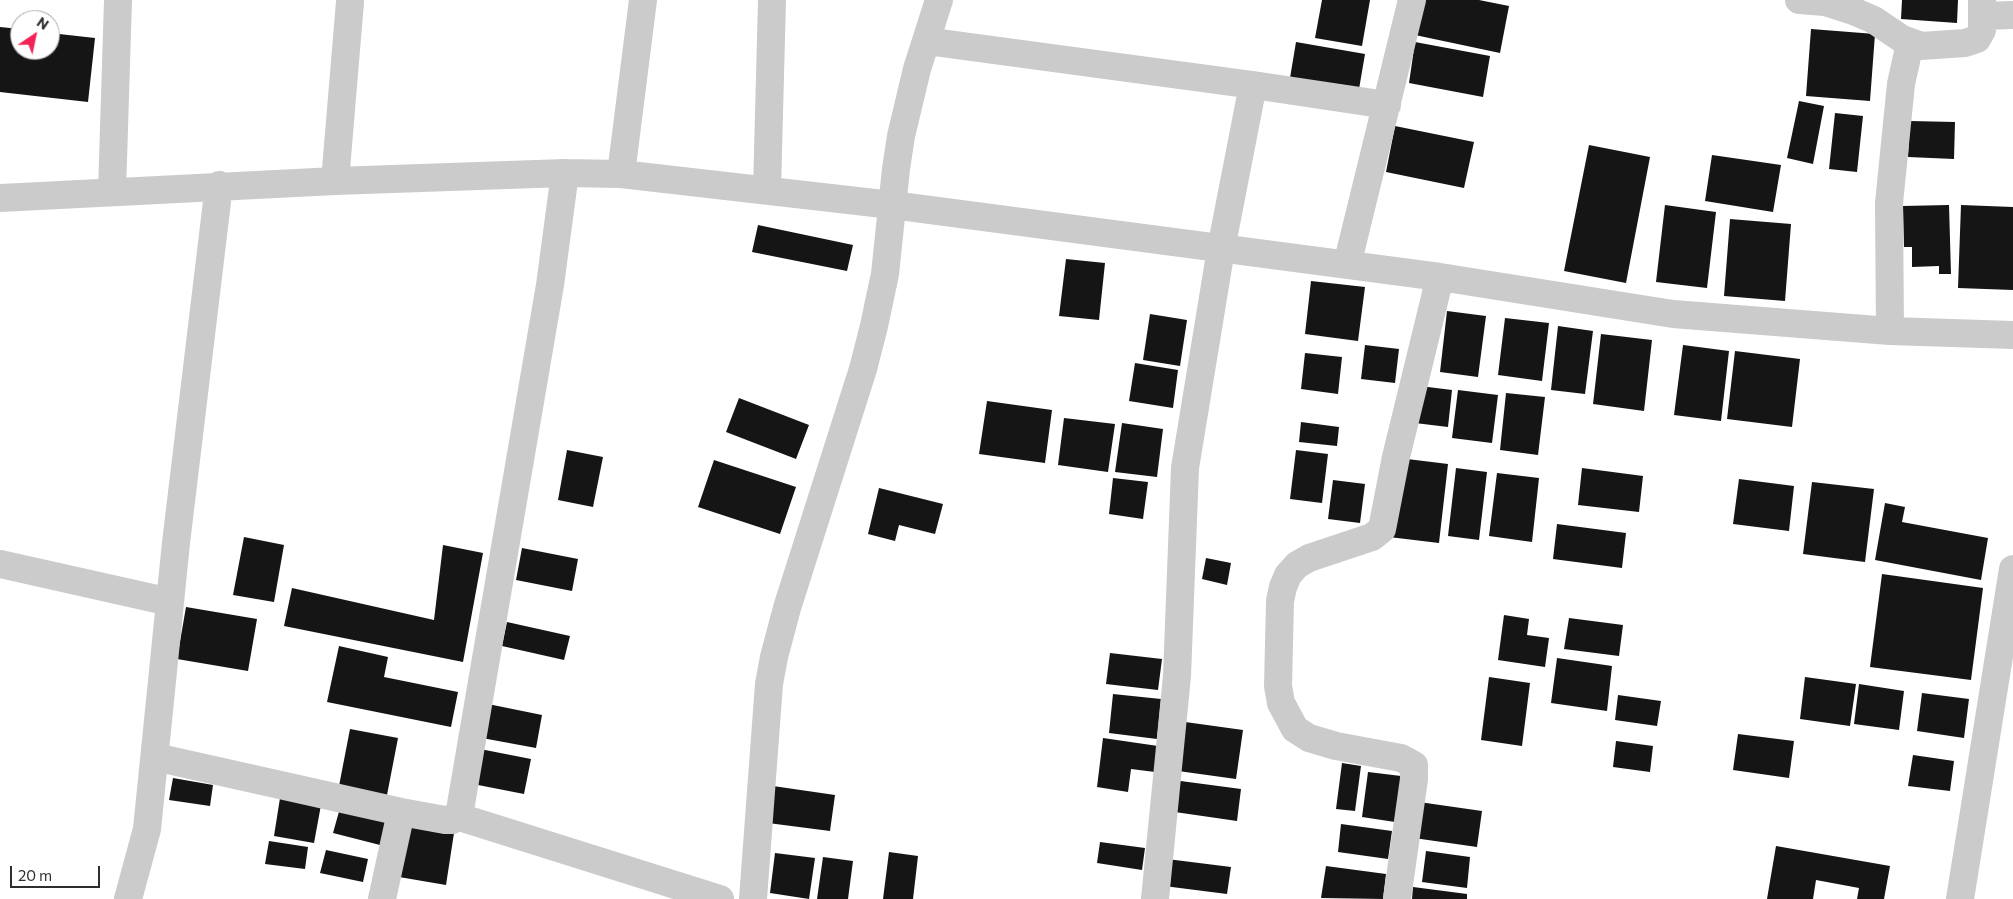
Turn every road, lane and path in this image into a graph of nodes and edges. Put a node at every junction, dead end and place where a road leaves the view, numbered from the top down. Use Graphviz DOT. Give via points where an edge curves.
graph roads {
  1 [pos="118,0"];
  2 [pos="643,0"];
  3 [pos="772,0"];
  4 [pos="939,0"];
  5 [pos="1412,0"];
  6 [pos="343,1"];
  7 [pos="1817,1"];
  8 [pos="1982,8"];
  9 [pos="2013,16"];
  10 [pos="926,41"];
  11 [pos="1910,43"];
  12 [pos="1253,85"];
  13 [pos="1386,105"];
  14 [pos="565,173"];
  15 [pos="621,174"];
  16 [pos="335,181"];
  17 [pos="219,186"];
  18 [pos="767,190"];
  19 [pos="112,192"];
  20 [pos="0,198"];
  21 [pos="892,205"];
  22 [pos="1221,250"];
  23 [pos="1347,265"];
  24 [pos="1440,277"];
  25 [pos="1890,331"];
  26 [pos="2013,335"];
  27 [pos="0,564"];
  28 [pos="2013,569"];
  29 [pos="170,602"];
  30 [pos="155,757"];
  31 [pos="401,812"];
  32 [pos="456,816"];
  33 [pos="128,899"];
  34 [pos="382,899"];
  35 [pos="720,899"];
  36 [pos="753,899"];
  37 [pos="1155,899"];
  38 [pos="1397,899"];
  39 [pos="1960,899"];
  1 -- 19 [label="street"];
  2 -- 15 [label="street"];
  3 -- 18 [label="street"];
  4 -- 10 [label="street"];
  5 -- 13 [label="street"];
  6 -- 16 [label="street"];
  7 -- 11 [label="street" via="1874,20"];
  8 -- 9 [label="street"];
  8 -- 11 [label="street" via="1982,30 1977,39 1921,46"];
  10 -- 12 [label="street"];
  10 -- 21 [label="street" via="901,136"];
  11 -- 25 [label="street" via="1901,84 1889,203"];
  12 -- 13 [label="street"];
  12 -- 22 [label="street"];
  13 -- 23 [label="street"];
  14 -- 15 [label="street"];
  14 -- 16 [label="street"];
  14 -- 32 [label="street" via="548,294 460,810"];
  15 -- 18 [label="street"];
  16 -- 17 [label="street"];
  17 -- 19 [label="street"];
  17 -- 29 [label="street"];
  18 -- 21 [label="street"];
  19 -- 20 [label="street"];
  21 -- 22 [label="street"];
  21 -- 36 [label="street" via="884,274 868,352 787,608 771,675"];
  22 -- 23 [label="street"];
  22 -- 37 [label="street" via="1185,468 1177,676"];
  23 -- 24 [label="street"];
  24 -- 25 [label="street" via="1673,314"];
  24 -- 38 [label="street" via="1396,457 1382,529 1372,537 1297,565 1288,575 1280,601 1278,686 1281,703 1295,729 1309,738 1401,758 1414,765"];
  25 -- 26 [label="street"];
  27 -- 29 [label="street"];
  28 -- 39 [label="street"];
  29 -- 30 [label="street"];
  30 -- 31 [label="street"];
  30 -- 33 [label="street" via="147,829"];
  31 -- 32 [label="street" via="445,820"];
  31 -- 34 [label="street"];
  32 -- 35 [label="street"];
}
